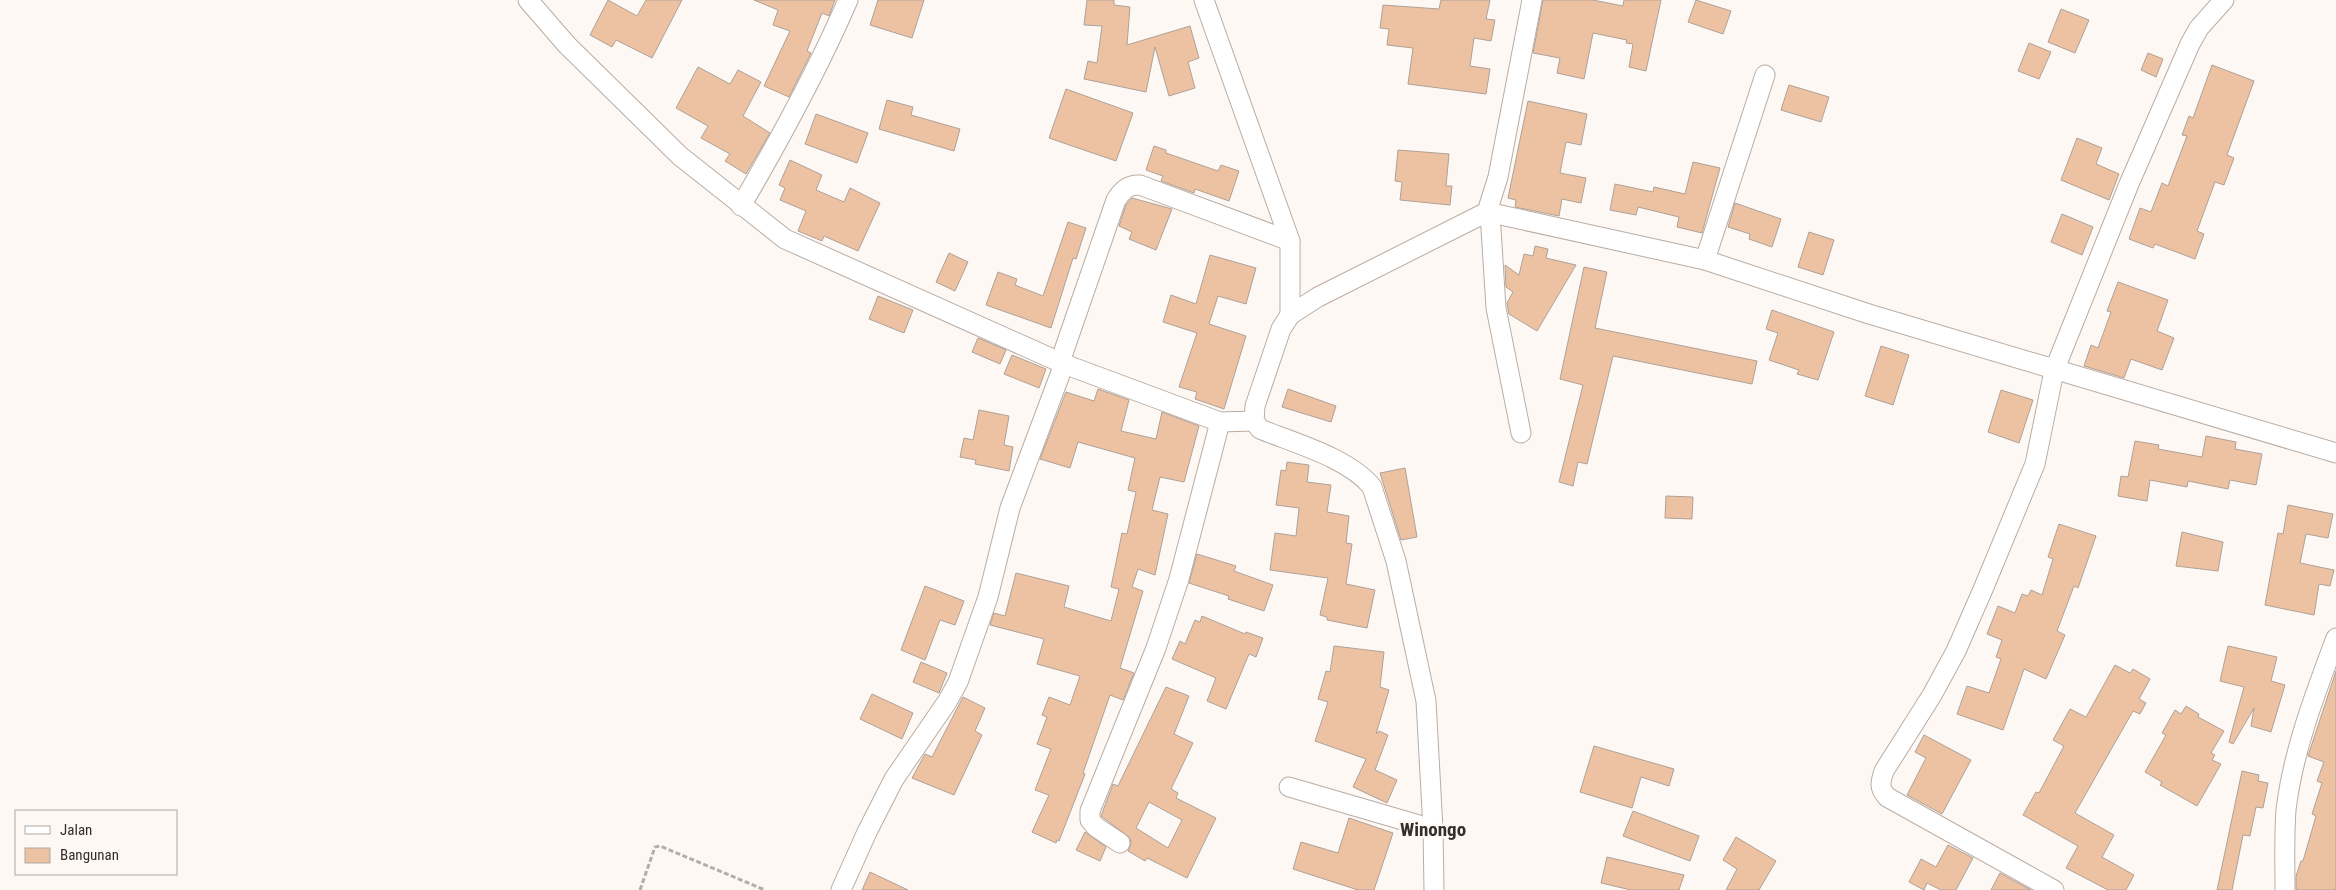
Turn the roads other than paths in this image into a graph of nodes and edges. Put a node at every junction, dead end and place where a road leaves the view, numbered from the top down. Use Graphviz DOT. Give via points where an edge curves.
graph roads {
  1 [pos="528,0"];
  2 [pos="848,0"];
  3 [pos="1204,0"];
  4 [pos="1532,0"];
  5 [pos="2224,0"];
  6 [pos="1765,75"];
  7 [pos="741,206"];
  8 [pos="1489,212"];
  9 [pos="1290,241"];
  10 [pos="1705,260"];
  11 [pos="1290,314"];
  12 [pos="1062,363"];
  13 [pos="2054,370"];
  14 [pos="1254,421"];
  15 [pos="1220,422"];
  16 [pos="1521,433"];
  17 [pos="2336,454"];
  18 [pos="2336,638"];
  19 [pos="1289,786"];
  20 [pos="1434,829"];
  21 [pos="1120,843"];
  22 [pos="841,890"];
  23 [pos="1434,890"];
  24 [pos="2054,890"];
  25 [pos="2285,890"];
  1 -- 7 [label="street" via="567,45 680,156"];
  2 -- 7 [label="street" via="788,125"];
  3 -- 9 [label="street"];
  4 -- 8 [label="street"];
  5 -- 13 [label="street" via="2199,28 2190,44"];
  6 -- 10 [label="street"];
  7 -- 12 [label="street" via="784,239"];
  8 -- 10 [label="street"];
  8 -- 11 [label="street"];
  8 -- 16 [label="street" via="1496,308"];
  9 -- 11 [label="street"];
  9 -- 12 [label="street" via="1133,184 1116,200"];
  10 -- 13 [label="street"];
  11 -- 14 [label="street" via="1281,329 1255,406"];
  12 -- 15 [label="street"];
  12 -- 22 [label="street" via="1010,508 988,597 958,682 894,779"];
  13 -- 17 [label="street"];
  13 -- 24 [label="street" via="2035,464 1984,587 1956,652 1884,772 1880,788 1887,797"];
  14 -- 15 [label="street"];
  14 -- 20 [label="street" via="1260,429 1345,466 1366,479 1372,487 1396,561 1426,701"];
  15 -- 21 [label="street" via="1180,579 1156,648 1090,811 1090,820 1096,828"];
  18 -- 25 [label="street" via="2314,694 2290,786"];
  19 -- 20 [label="street"];
  20 -- 23 [label="street"];
}
